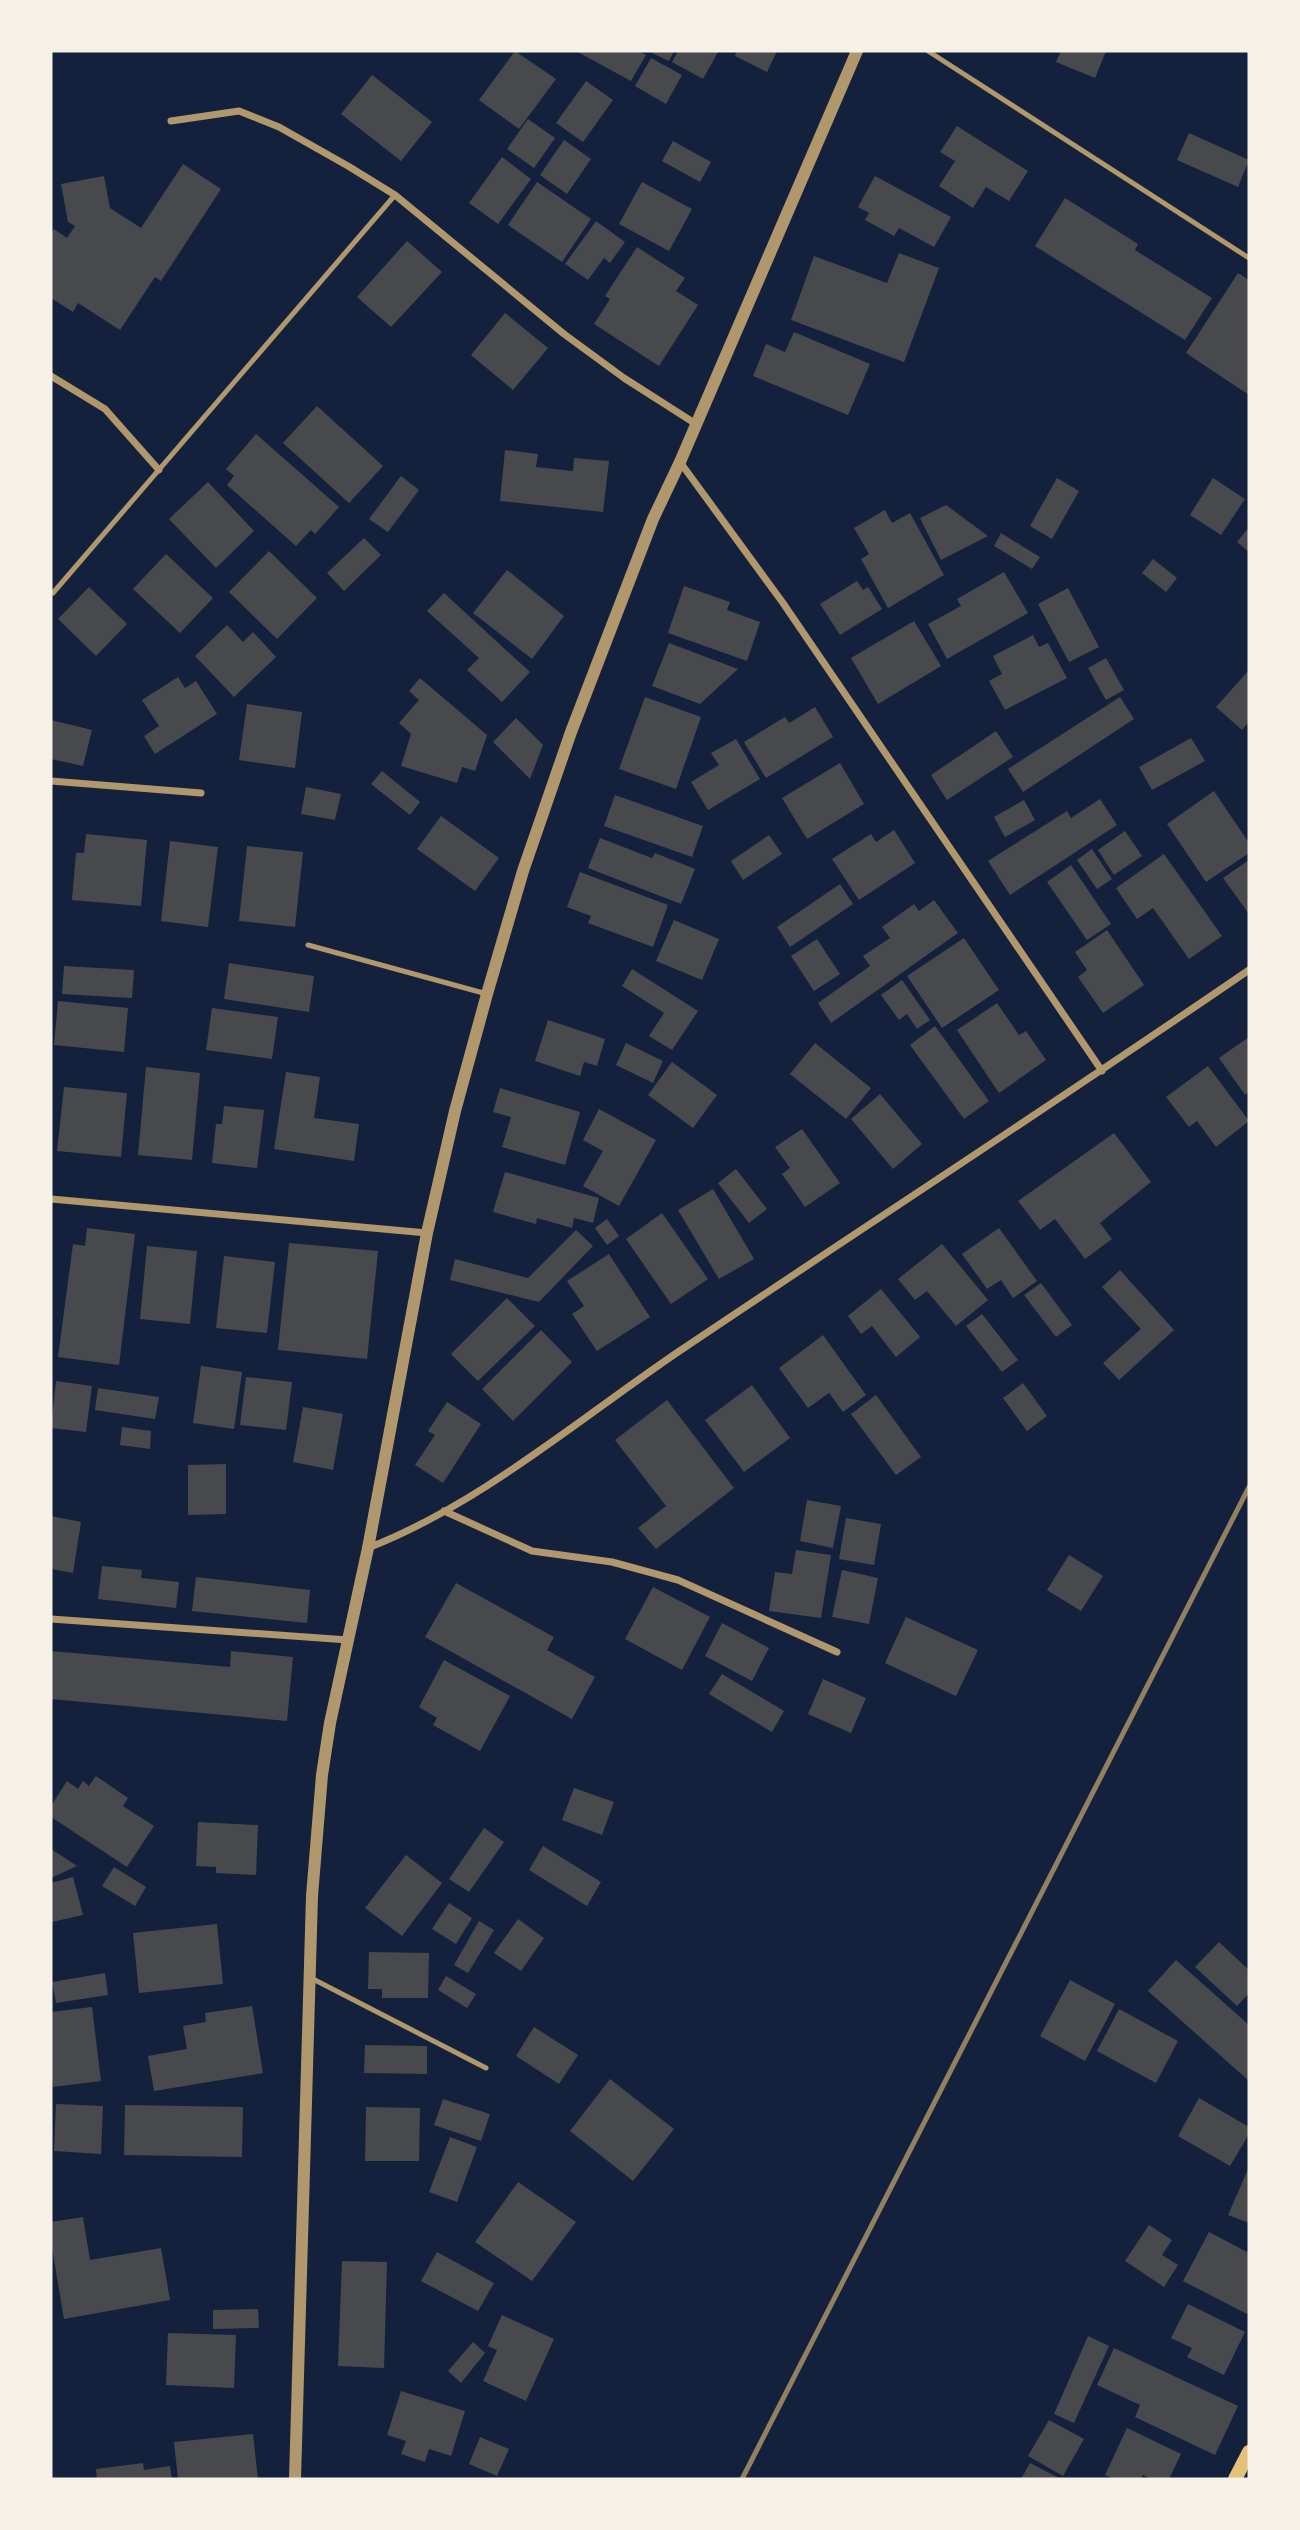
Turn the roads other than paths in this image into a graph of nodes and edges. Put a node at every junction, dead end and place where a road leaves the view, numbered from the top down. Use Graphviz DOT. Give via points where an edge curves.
graph roads {
  1 [pos="857,51"];
  2 [pos="928,51"];
  3 [pos="171,121"];
  4 [pos="395,195"];
  5 [pos="1249,258"];
  6 [pos="51,376"];
  7 [pos="696,424"];
  8 [pos="680,462"];
  9 [pos="159,470"];
  10 [pos="53,593"];
  11 [pos="51,780"];
  12 [pos="201,793"];
  13 [pos="308,945"];
  14 [pos="1249,970"];
  15 [pos="487,995"];
  16 [pos="1102,1071"];
  17 [pos="51,1199"];
  18 [pos="427,1233"];
  19 [pos="444,1511"];
  20 [pos="368,1548"];
  21 [pos="51,1619"];
  22 [pos="348,1640"];
  23 [pos="837,1652"];
  24 [pos="308,1977"];
  25 [pos="486,2068"];
  26 [pos="1249,2452"];
  27 [pos="295,2479"];
  28 [pos="1235,2479"];
  1 -- 7 [label="street"];
  2 -- 5 [label="lane"];
  3 -- 4 [label="street" via="239,111 279,127"];
  4 -- 7 [label="street" via="564,334"];
  4 -- 9 [label="lane"];
  6 -- 9 [label="street" via="105,409"];
  7 -- 8 [label="street"];
  8 -- 15 [label="street" via="648,531 579,709 523,871"];
  8 -- 16 [label="street" via="783,603"];
  9 -- 10 [label="lane"];
  11 -- 12 [label="street"];
  13 -- 15 [label="lane"];
  14 -- 16 [label="street"];
  15 -- 18 [label="street"];
  16 -- 19 [label="street"];
  17 -- 18 [label="street"];
  18 -- 20 [label="street"];
  19 -- 20 [label="street"];
  19 -- 23 [label="street" via="532,1551 612,1562 678,1580"];
  20 -- 22 [label="street"];
  21 -- 22 [label="street"];
  22 -- 24 [label="street" via="322,1775"];
  24 -- 25 [label="lane"];
  24 -- 27 [label="street"];
  26 -- 28 [label="main road"];
}
